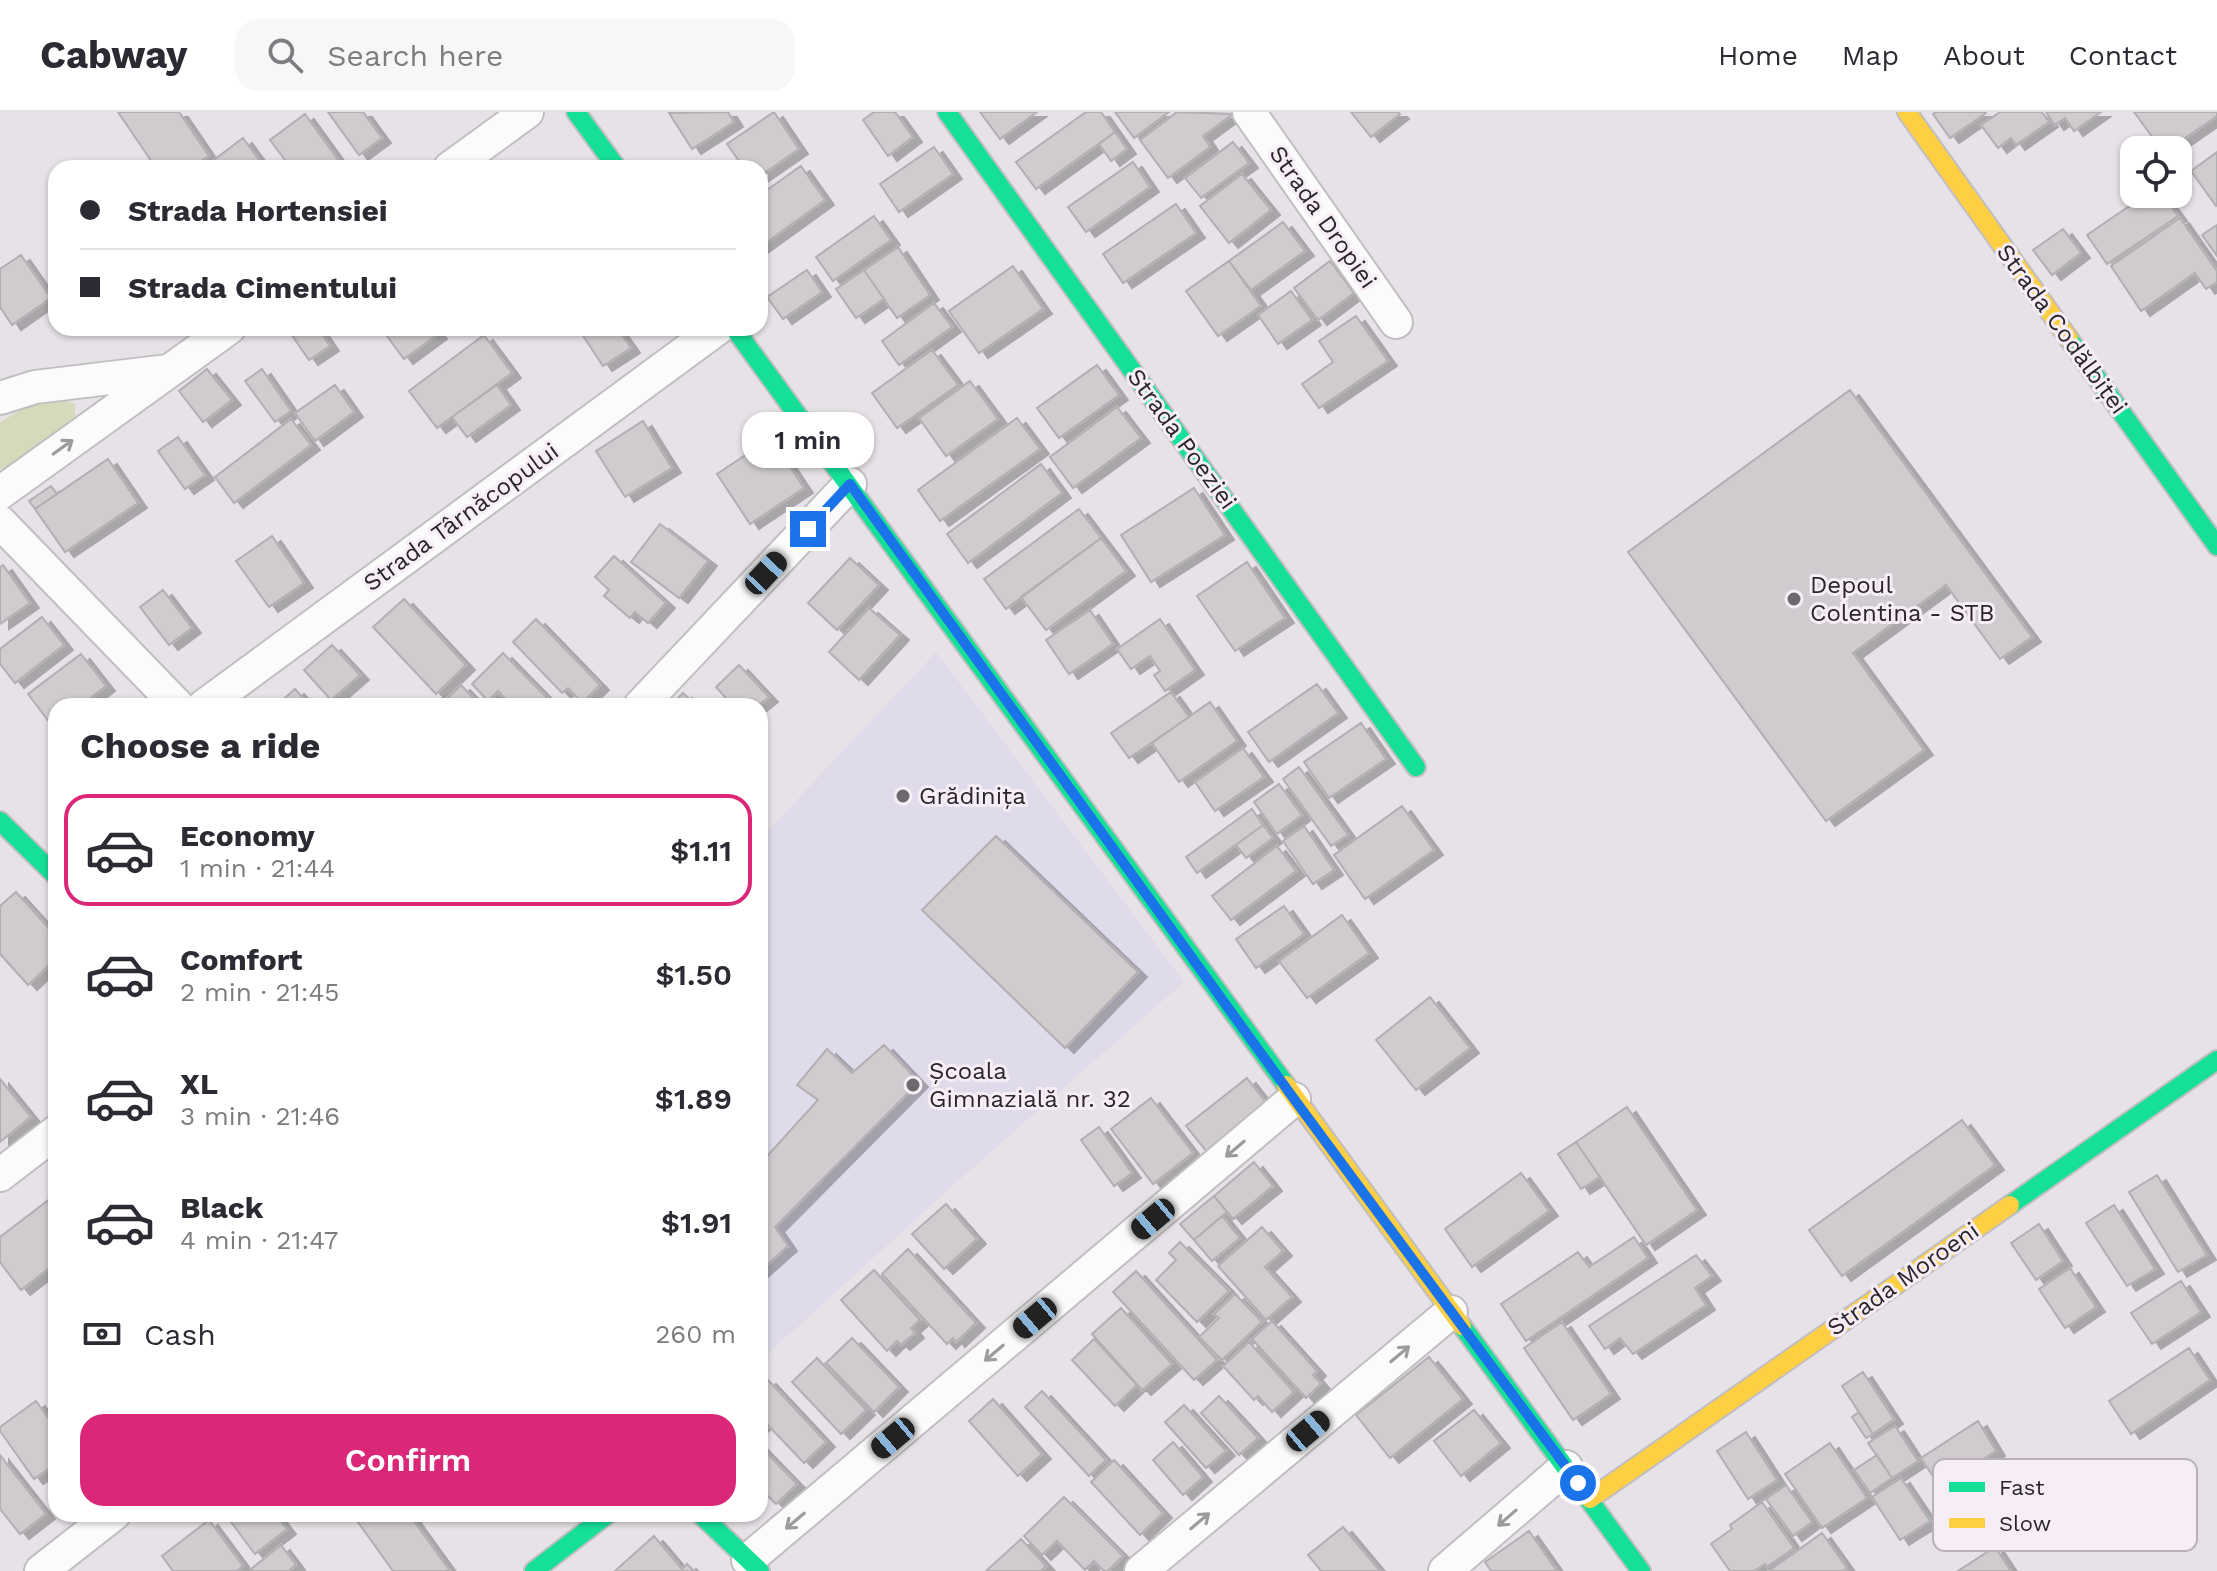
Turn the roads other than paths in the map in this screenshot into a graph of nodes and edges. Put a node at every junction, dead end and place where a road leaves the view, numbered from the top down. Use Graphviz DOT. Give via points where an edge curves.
graph roads {
  1 [pos="527,112"];
  2 [pos="576,112"];
  3 [pos="947,112"];
  4 [pos="1249,112"];
  5 [pos="1907,112"];
  6 [pos="461,160"];
  7 [pos="611,160"];
  8 [pos="1396,322"];
  9 [pos="218,336"];
  10 [pos="707,336"];
  11 [pos="740,336"];
  12 [pos="171,370"];
  13 [pos="0,398"];
  14 [pos="850,484"];
  15 [pos="0,493"];
  16 [pos="0,522"];
  17 [pos="2217,546"];
  18 [pos="170,698"];
  19 [pos="215,698"];
  20 [pos="648,698"];
  21 [pos="1416,767"];
  22 [pos="0,821"];
  23 [pos="48,868"];
  24 [pos="2217,1060"];
  25 [pos="1294,1099"];
  26 [pos="48,1138"];
  27 [pos="0,1175"];
  28 [pos="1451,1312"];
  29 [pos="1566,1467"];
  30 [pos="1590,1499"];
  31 [pos="104,1522"];
  32 [pos="598,1522"];
  33 [pos="708,1522"];
  34 [pos="754,1565"];
  35 [pos="41,1571"];
  36 [pos="534,1571"];
  37 [pos="1141,1571"];
  38 [pos="1445,1571"];
  39 [pos="1641,1571"];
  1 -- 6 [label="street"];
  2 -- 7 [label="street"];
  3 -- 21 [label="street, Strada Poeziei"];
  4 -- 8 [label="street, Strada Dropiei"];
  5 -- 17 [label="street, Strada Codălbiței"];
  9 -- 12 [label="street"];
  10 -- 19 [label="street, Strada Târnăcopului"];
  11 -- 14 [label="street"];
  12 -- 13 [label="street" via="35,387"];
  15 -- 12 [label="street, one-way"];
  14 -- 20 [label="street"];
  14 -- 25 [label="street"];
  16 -- 18 [label="street"];
  22 -- 23 [label="street"];
  24 -- 30 [label="street, Strada Moroeni"];
  25 -- 28 [label="street"];
  25 -- 34 [label="street, one-way"];
  26 -- 27 [label="street"];
  28 -- 29 [label="street"];
  37 -- 28 [label="street, one-way"];
  29 -- 30 [label="street"];
  29 -- 38 [label="street, one-way"];
  30 -- 39 [label="street"];
  31 -- 35 [label="street"];
  32 -- 36 [label="street"];
  33 -- 34 [label="street"];
}
